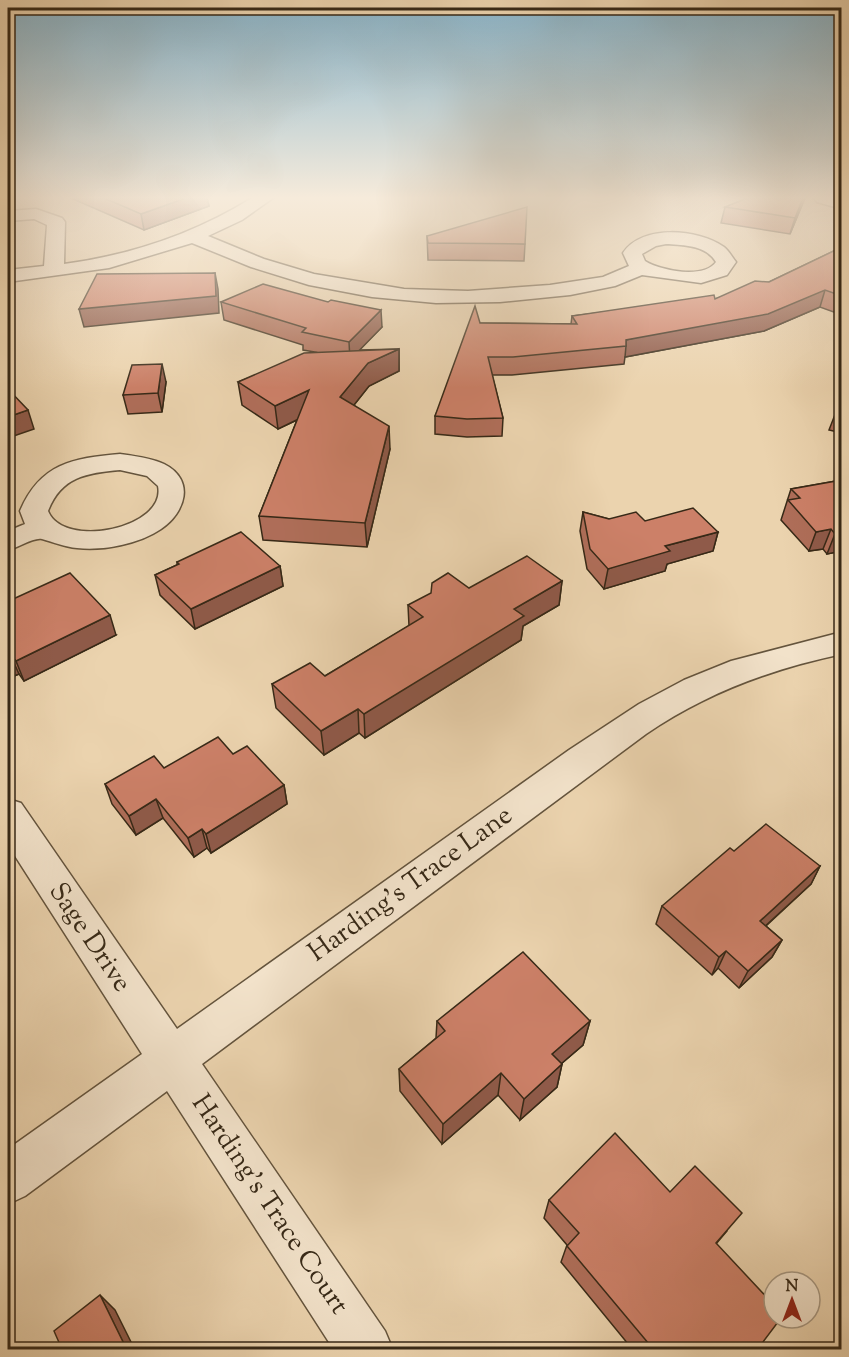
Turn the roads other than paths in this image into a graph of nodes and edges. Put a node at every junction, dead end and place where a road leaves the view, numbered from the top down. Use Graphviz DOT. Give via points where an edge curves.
graph roads {
  1 [pos="54,261"];
  2 [pos="104,261"];
  3 [pos="258,261"];
  4 [pos="645,269"];
  5 [pos="54,271"];
  6 [pos="8,276"];
  7 [pos="42,528"];
  8 [pos="8,541"];
  9 [pos="842,643"];
  10 [pos="8,814"];
  11 [pos="171,1061"];
  12 [pos="8,1179"];
  13 [pos="366,1350"];
  1 -- 5 [label="street"];
  2 -- 5 [label="street"];
  3 -- 4 [label="street" via="324,282 394,293 466,296 586,286"];
  5 -- 6 [label="street"];
  7 -- 7 [label="street" via="61,538 86,542 123,536 155,521 165,511 172,490 161,473 136,463 86,466 55,480 37,499 34,509"];
  7 -- 8 [label="street"];
  9 -- 11 [label="street, Harding's Trace Lane" via="733,673 652,712"];
  10 -- 11 [label="street, Sage Drive"];
  11 -- 12 [label="street, Harding's Trace Lane"];
  11 -- 13 [label="street, Harding's Trace Court"];
}
